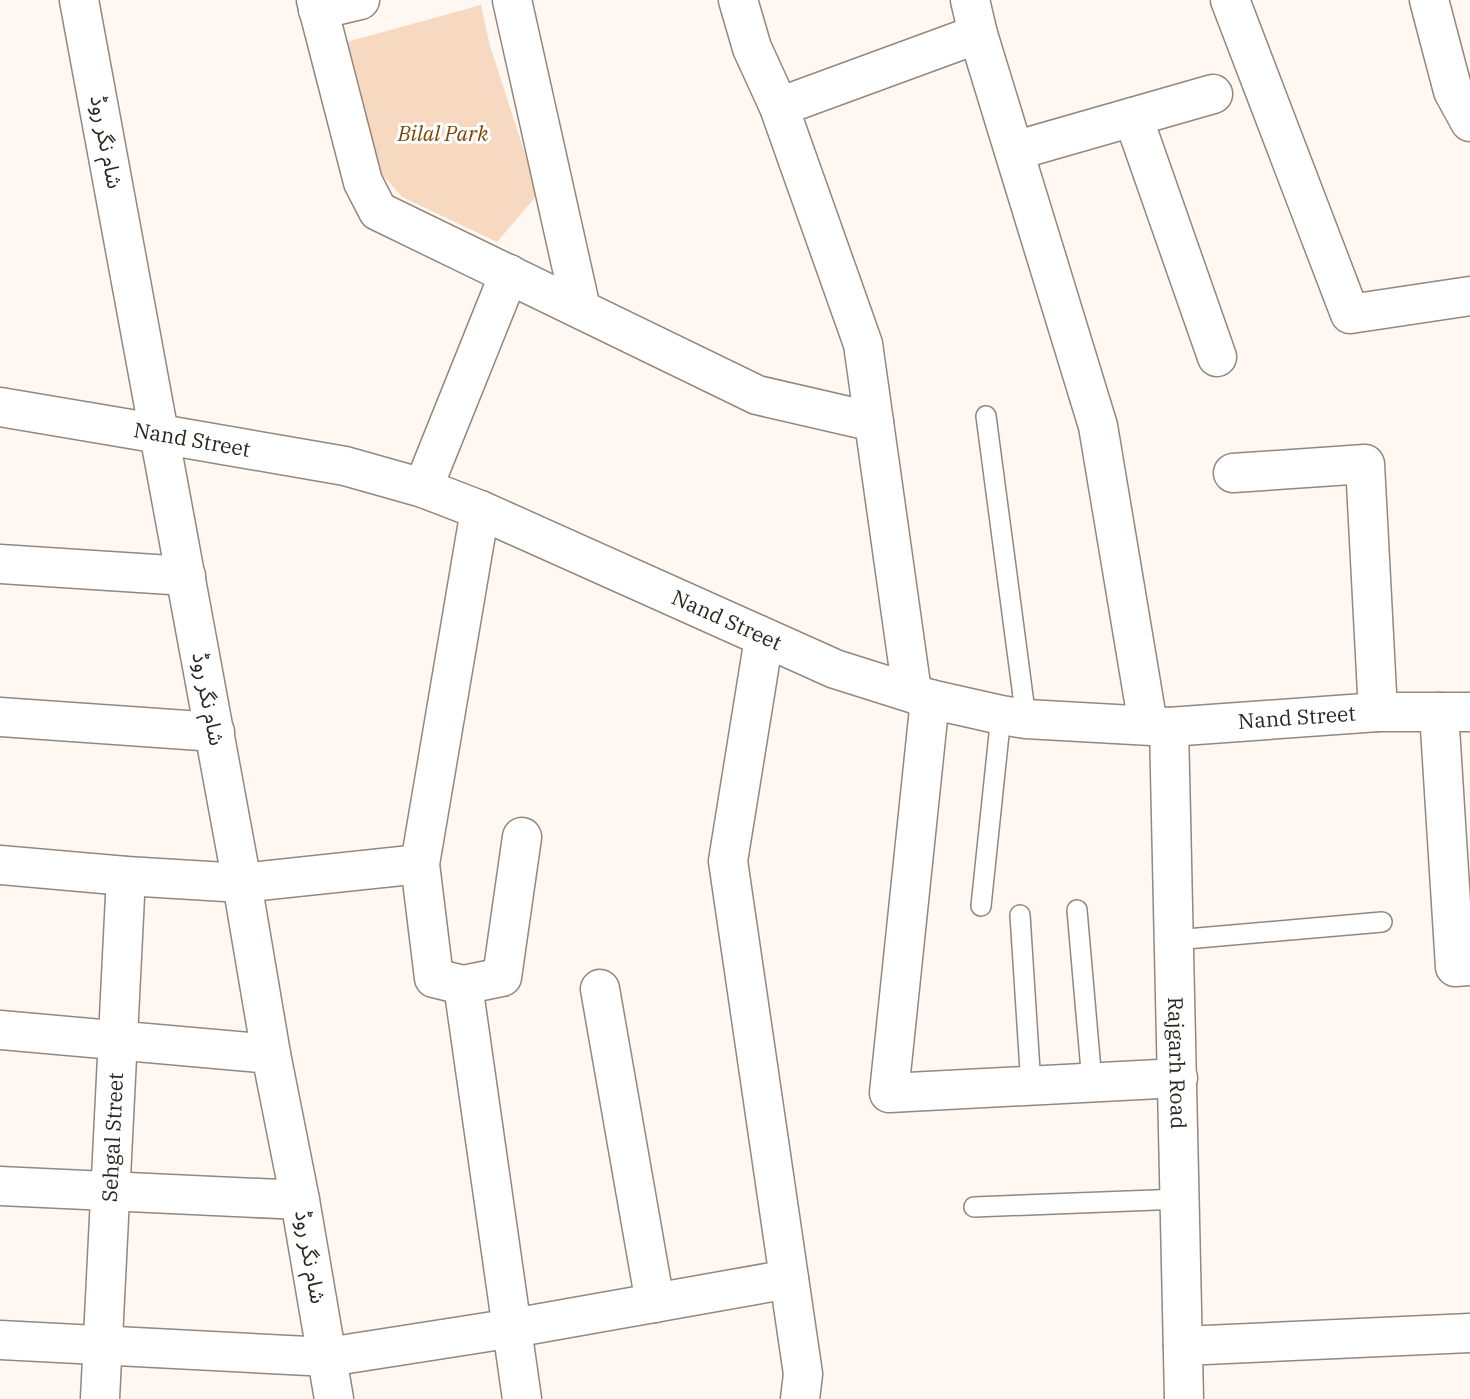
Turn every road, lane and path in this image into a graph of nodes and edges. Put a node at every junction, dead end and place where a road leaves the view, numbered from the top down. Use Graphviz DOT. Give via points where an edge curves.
graph roads {
  1 [pos="79,0"];
  2 [pos="360,0"];
  3 [pos="512,0"];
  4 [pos="738,0"];
  5 [pos="1230,0"];
  6 [pos="1429,0"];
  7 [pos="317,5"];
  8 [pos="972,8"];
  9 [pos="1213,94"];
  10 [pos="779,107"];
  11 [pos="1133,117"];
  12 [pos="1470,122"];
  13 [pos="1014,151"];
  14 [pos="509,274"];
  15 [pos="1470,296"];
  16 [pos="581,309"];
  17 [pos="1217,357"];
  18 [pos="0,407"];
  19 [pos="986,416"];
  20 [pos="874,422"];
  21 [pos="160,434"];
  22 [pos="1233,474"];
  23 [pos="423,488"];
  24 [pos="480,510"];
  25 [pos="0,564"];
  26 [pos="186,576"];
  27 [pos="764,638"];
  28 [pos="921,695"];
  29 [pos="1378,712"];
  30 [pos="1454,712"];
  31 [pos="1013,717"];
  32 [pos="0,718"];
  33 [pos="1158,726"];
  34 [pos="215,732"];
  35 [pos="522,837"];
  36 [pos="1458,837"];
  37 [pos="420,864"];
  38 [pos="0,865"];
  39 [pos="126,876"];
  40 [pos="242,883"];
  41 [pos="981,906"];
  42 [pos="1077,910"];
  43 [pos="1020,915"];
  44 [pos="1382,922"];
  45 [pos="1175,940"];
  46 [pos="1470,966"];
  47 [pos="463,985"];
  48 [pos="600,989"];
  49 [pos="0,1030"];
  50 [pos="119,1039"];
  51 [pos="271,1054"];
  52 [pos="1178,1078"];
  53 [pos="1092,1082"];
  54 [pos="1031,1086"];
  55 [pos="0,1186"];
  56 [pos="112,1191"];
  57 [pos="1181,1199"];
  58 [pos="300,1200"];
  59 [pos="974,1207"];
  60 [pos="789,1279"];
  61 [pos="655,1303"];
  62 [pos="513,1328"];
  63 [pos="1470,1334"];
  64 [pos="0,1340"];
  65 [pos="103,1346"];
  66 [pos="1183,1346"];
  67 [pos="328,1357"];
  68 [pos="100,1399"];
  69 [pos="334,1399"];
  70 [pos="522,1399"];
  71 [pos="800,1399"];
  72 [pos="1184,1399"];
  1 -- 21 [label="street, شام نگر روڈ"];
  2 -- 7 [label="street"];
  3 -- 16 [label="street"];
  4 -- 10 [label="street" via="751,48"];
  5 -- 15 [label="street" via="1350,314"];
  6 -- 12 [label="street" via="1453,91"];
  7 -- 14 [label="street" via="363,182 378,211"];
  8 -- 10 [label="street"];
  8 -- 13 [label="street, Rajgarh Road"];
  9 -- 11 [label="street"];
  10 -- 20 [label="street" via="863,344"];
  11 -- 13 [label="street"];
  11 -- 17 [label="street"];
  13 -- 33 [label="street, Rajgarh Road" via="1098,426"];
  14 -- 16 [label="street"];
  14 -- 23 [label="street"];
  16 -- 20 [label="street" via="757,395"];
  18 -- 21 [label="street, Nand Street"];
  19 -- 31 [label="lane"];
  20 -- 28 [label="street"];
  21 -- 23 [label="street, Nand Street" via="345,466"];
  21 -- 26 [label="street, شام نگر روڈ"];
  22 -- 29 [label="street" via="1365,464"];
  23 -- 24 [label="street, Nand Street"];
  24 -- 27 [label="street, Nand Street"];
  24 -- 37 [label="street"];
  25 -- 26 [label="street"];
  26 -- 34 [label="street, شام نگر روڈ"];
  27 -- 28 [label="street, Nand Street" via="835,669"];
  27 -- 60 [label="street" via="728,861"];
  28 -- 31 [label="street, Nand Street"];
  28 -- 54 [label="street" via="889,1093"];
  29 -- 30 [label="street, Nand Street"];
  29 -- 33 [label="street, Nand Street"];
  30 -- 36 [label="street"];
  31 -- 33 [label="street, Nand Street"];
  31 -- 41 [label="lane"];
  32 -- 34 [label="street"];
  33 -- 45 [label="street, Rajgarh Road"];
  34 -- 40 [label="street, شام نگر روڈ"];
  35 -- 47 [label="street" via="502,977"];
  36 -- 46 [label="street" via="1455,967"];
  37 -- 40 [label="street"];
  37 -- 47 [label="street" via="434,978"];
  38 -- 39 [label="street"];
  39 -- 40 [label="street"];
  39 -- 50 [label="street, Sehgal Street"];
  40 -- 51 [label="street, شام نگر روڈ"];
  42 -- 53 [label="lane"];
  43 -- 54 [label="lane"];
  44 -- 45 [label="lane"];
  45 -- 52 [label="street, Rajgarh Road"];
  47 -- 62 [label="street"];
  48 -- 61 [label="street"];
  49 -- 50 [label="street"];
  50 -- 51 [label="street"];
  50 -- 56 [label="street, Sehgal Street"];
  51 -- 58 [label="street, شام نگر روڈ"];
  52 -- 53 [label="street"];
  52 -- 57 [label="street, Rajgarh Road"];
  53 -- 54 [label="street"];
  55 -- 56 [label="street"];
  56 -- 58 [label="street"];
  56 -- 65 [label="street, Sehgal Street"];
  57 -- 59 [label="lane"];
  57 -- 66 [label="street, Rajgarh Road"];
  58 -- 67 [label="street, شام نگر روڈ"];
  60 -- 61 [label="street"];
  60 -- 71 [label="street" via="803,1374"];
  61 -- 62 [label="street"];
  62 -- 67 [label="street"];
  62 -- 70 [label="street"];
  63 -- 66 [label="street"];
  64 -- 65 [label="street"];
  65 -- 67 [label="street"];
  65 -- 68 [label="street, Sehgal Street"];
  66 -- 72 [label="street, Rajgarh Road"];
  67 -- 69 [label="street, شام نگر روڈ"];
}
